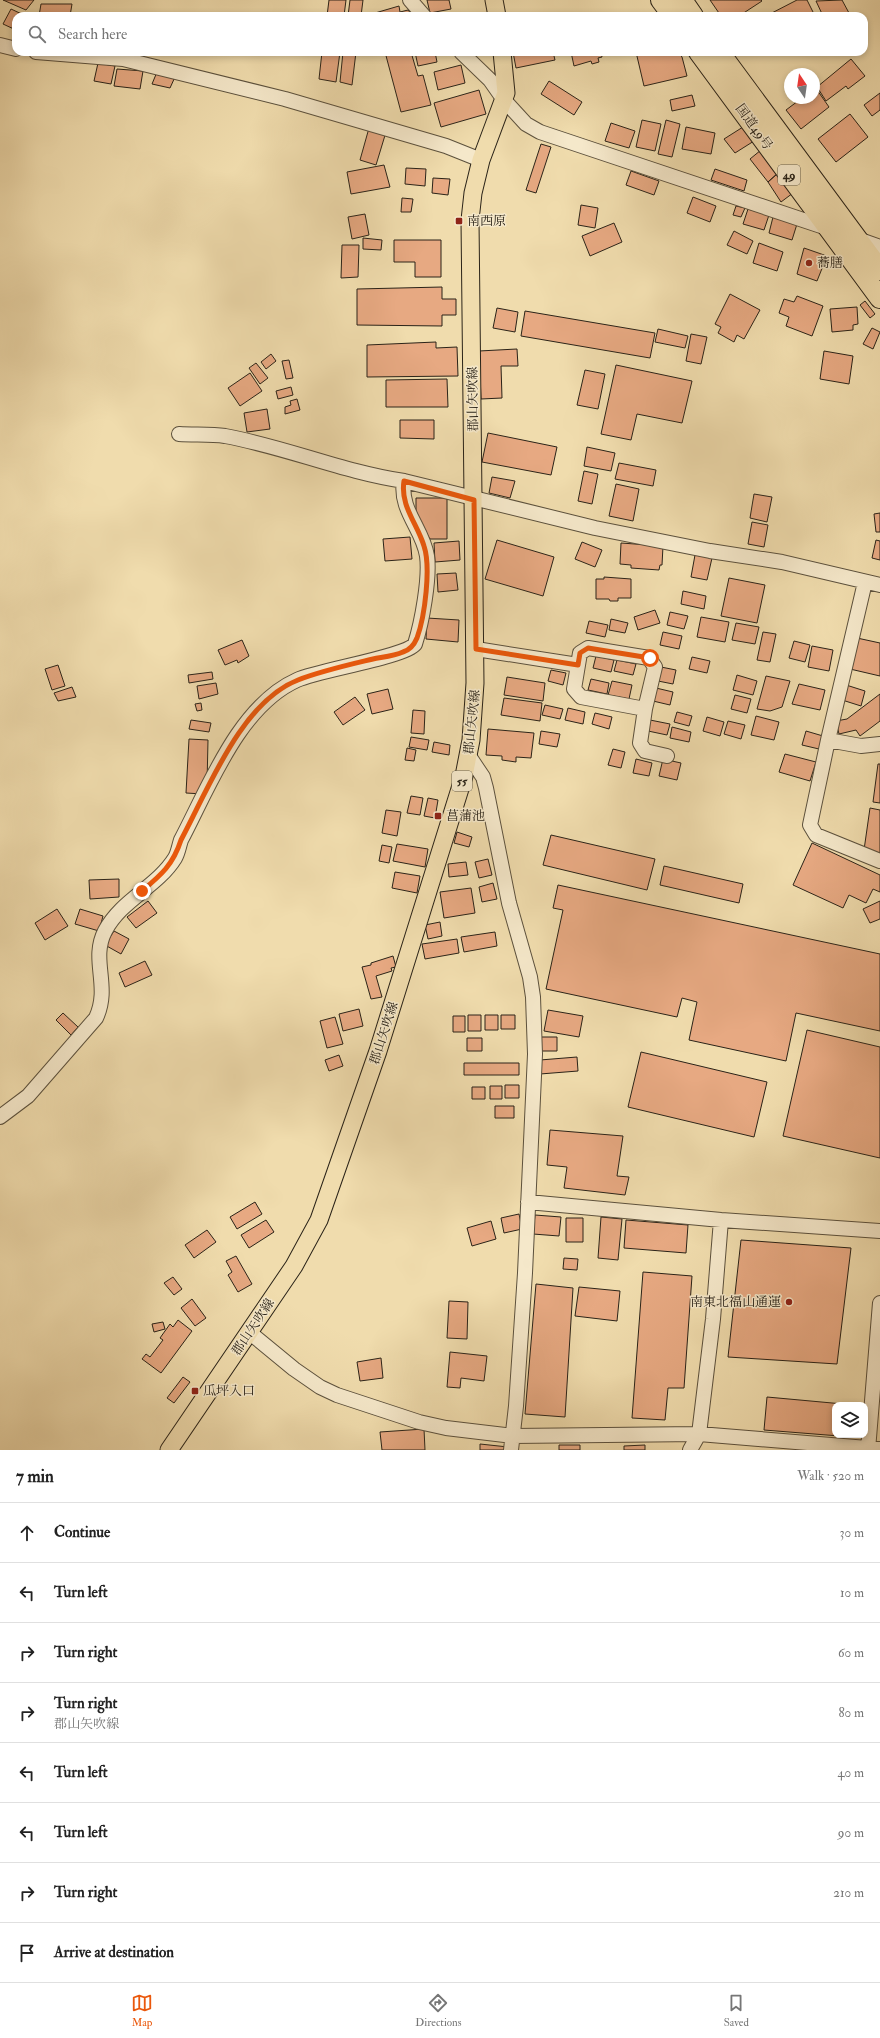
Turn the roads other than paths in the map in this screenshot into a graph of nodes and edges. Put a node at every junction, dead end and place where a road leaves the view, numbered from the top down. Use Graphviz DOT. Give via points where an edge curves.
graph roads {
  1 [pos="410,0"];
  2 [pos="494,0"];
  3 [pos="661,0"];
  4 [pos="682,0"];
  5 [pos="420,12"];
  6 [pos="496,12"];
  7 [pos="670,12"];
  8 [pos="690,12"];
  9 [pos="0,45"];
  10 [pos="12,48"];
  11 [pos="86,56"];
  12 [pos="465,56"];
  13 [pos="502,56"];
  14 [pos="702,56"];
  15 [pos="722,56"];
  16 [pos="504,100"];
  17 [pos="481,160"];
  18 [pos="829,229"];
  19 [pos="857,239"];
  20 [pos="880,247"];
  21 [pos="880,270"];
  22 [pos="880,298"];
  23 [pos="180,434"];
  24 [pos="404,481"];
  25 [pos="474,500"];
  26 [pos="865,582"];
  27 [pos="880,585"];
  28 [pos="476,649"];
  29 [pos="578,665"];
  30 [pos="645,710"];
  31 [pos="828,740"];
  32 [pos="880,744"];
  33 [pos="469,756"];
  34 [pos="667,756"];
  35 [pos="880,861"];
  36 [pos="0,1117"];
  37 [pos="528,1202"];
  38 [pos="721,1220"];
  39 [pos="880,1231"];
  40 [pos="880,1303"];
  41 [pos="250,1332"];
  42 [pos="699,1434"];
  43 [pos="512,1443"];
  44 [pos="872,1449"];
  45 [pos="169,1450"];
  46 [pos="690,1450"];
  1 -- 5 [label="street"];
  2 -- 6 [label="main road"];
  3 -- 7 [label="highway"];
  4 -- 8 [label="highway"];
  9 -- 10 [label="street"];
  11 -- 17 [label="street" via="123,59 285,99 446,146"];
  12 -- 16 [label="street" via="490,80"];
  13 -- 16 [label="main road, 郡山矢吹線 / 55" via="506,93"];
  14 -- 18 [label="highway, 国道49号 / 49"];
  15 -- 19 [label="highway, 国道49号 / 49"];
  16 -- 17 [label="main road, 郡山矢吹線 / 55"];
  16 -- 18 [label="street" via="526,124 540,132"];
  17 -- 25 [label="main road, 郡山矢吹線 / 55" via="470,220"];
  18 -- 19 [label="street"];
  18 -- 22 [label="highway, 国道49号 / 49"];
  19 -- 20 [label="street"];
  19 -- 21 [label="highway, 国道49号 / 49"];
  23 -- 24 [label="street" via="224,436 378,477"];
  24 -- 25 [label="street"];
  24 -- 36 [label="street" via="402,489 407,510 427,556 427,576 415,644 403,652 297,680 259,707 234,739 181,840 176,857 157,878 117,912 105,930 99,955 103,994 96,1018 28,1096"];
  25 -- 26 [label="street" via="639,537 782,562"];
  25 -- 28 [label="main road, 郡山矢吹線 / 55"];
  26 -- 27 [label="street"];
  26 -- 31 [label="street"];
  28 -- 29 [label="street"];
  28 -- 33 [label="main road, 郡山矢吹線 / 55" via="474,714"];
  29 -- 30 [label="street" via="574,689 580,697"];
  29 -- 30 [label="street" via="580,653 588,648 650,658 655,667"];
  30 -- 34 [label="street" via="640,743 645,751"];
  31 -- 32 [label="street" via="861,746"];
  31 -- 35 [label="street" via="810,825 816,835"];
  33 -- 37 [label="street" via="483,777 486,788 509,903 532,990 535,1054"];
  33 -- 41 [label="main road, 郡山矢吹線 / 55" via="378,1051 332,1185 318,1220 294,1266"];
  37 -- 38 [label="street"];
  37 -- 43 [label="street"];
  38 -- 39 [label="street"];
  38 -- 42 [label="street" via="713,1319"];
  40 -- 44 [label="street"];
  41 -- 43 [label="street" via="320,1387 419,1422"];
  41 -- 45 [label="main road, 郡山矢吹線 / 55"];
  42 -- 43 [label="street"];
  42 -- 44 [label="street"];
  42 -- 46 [label="street"];
}
